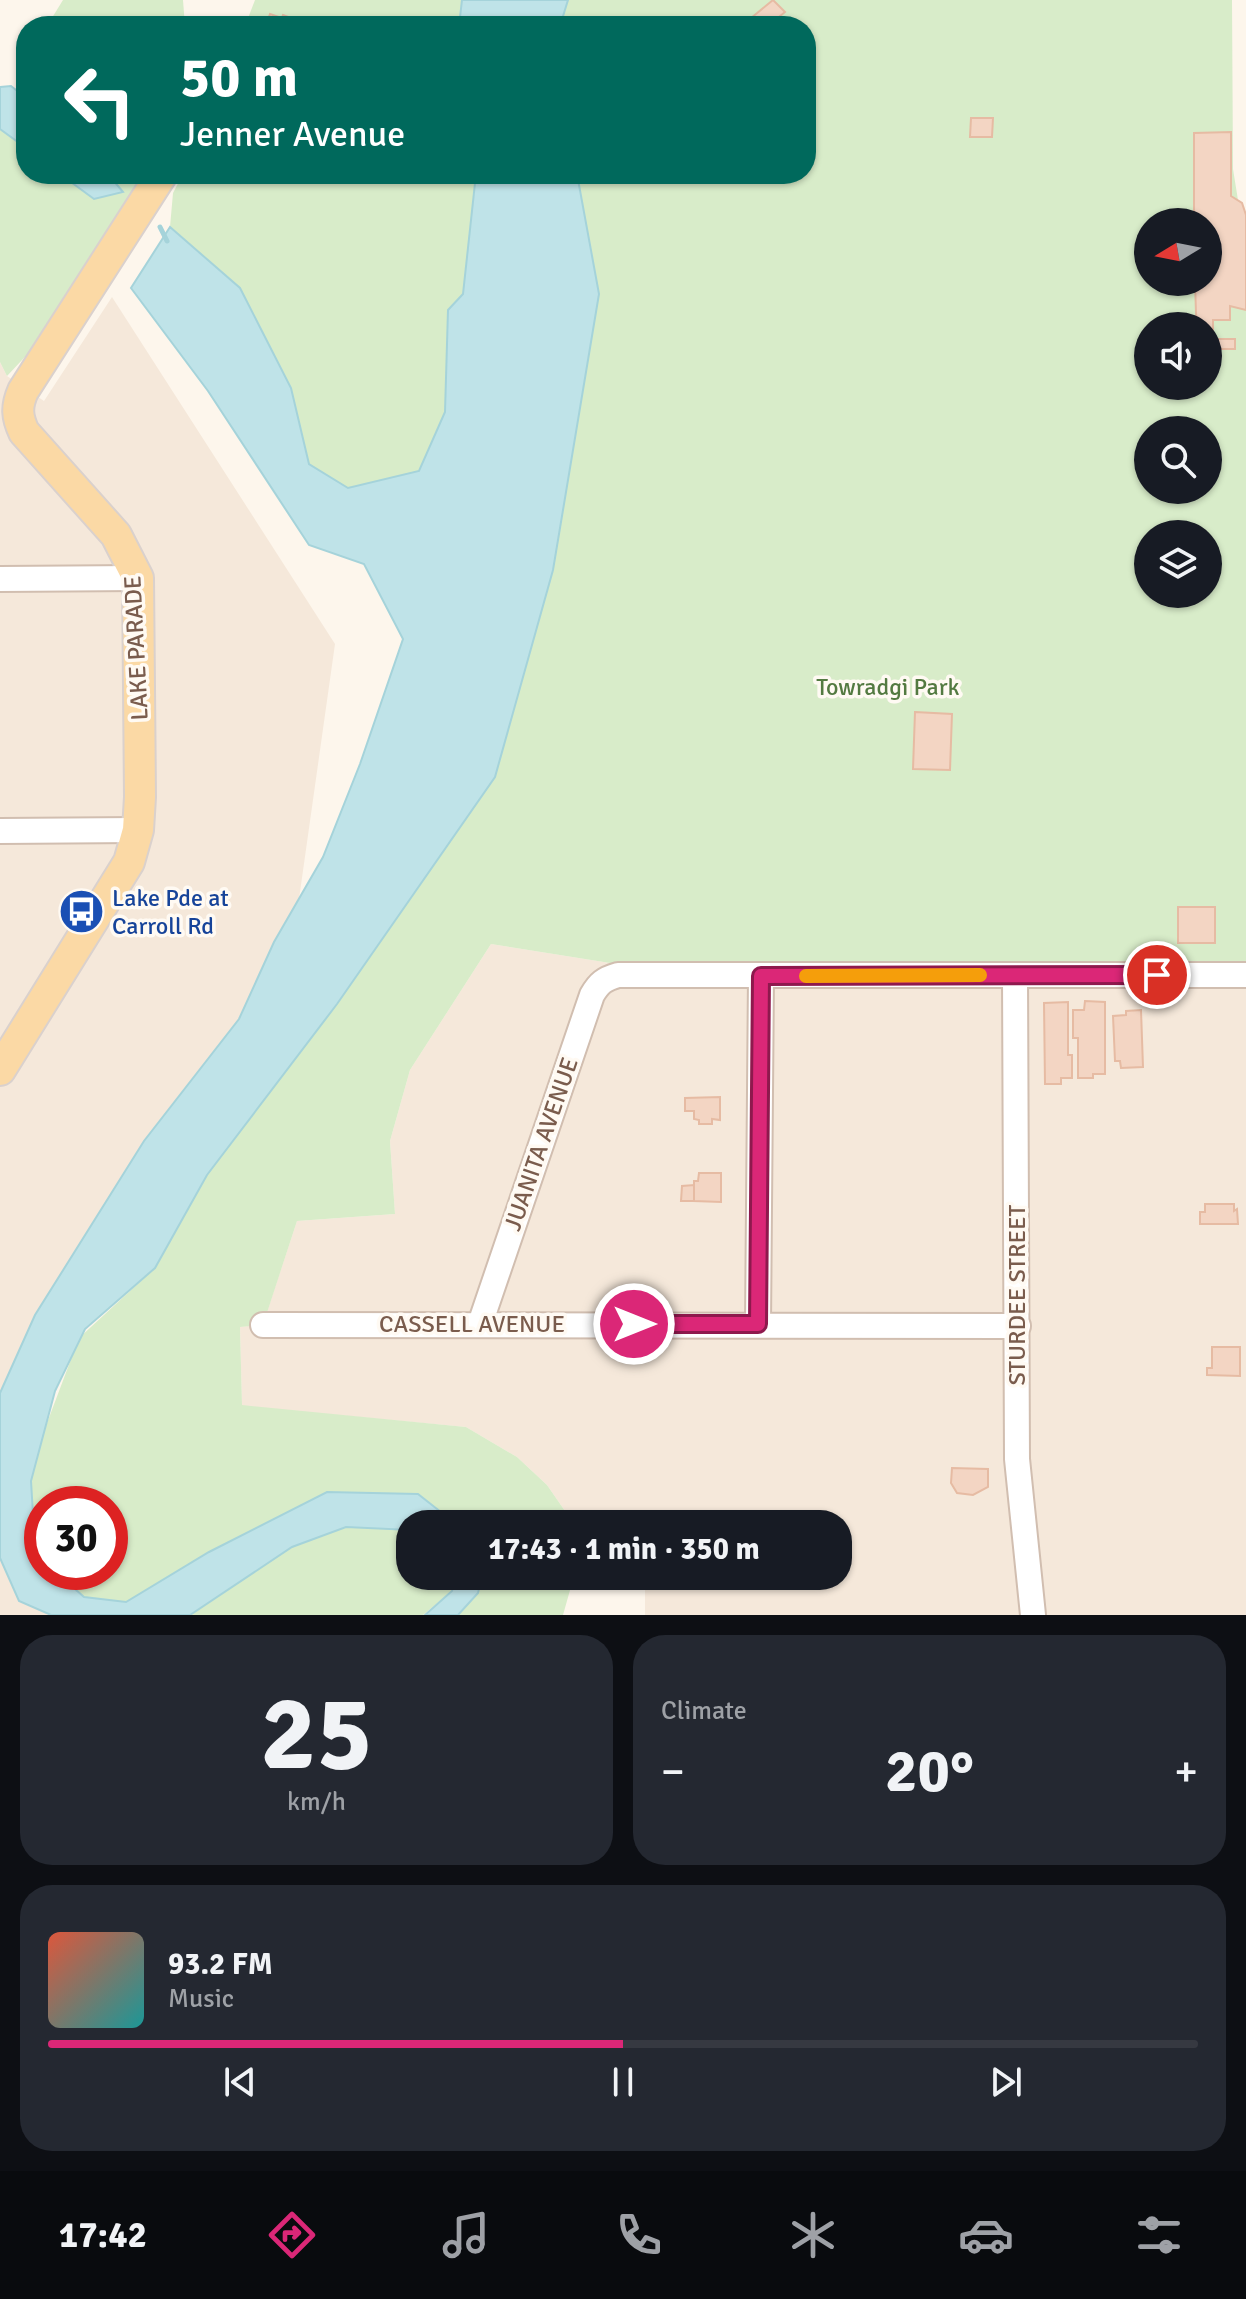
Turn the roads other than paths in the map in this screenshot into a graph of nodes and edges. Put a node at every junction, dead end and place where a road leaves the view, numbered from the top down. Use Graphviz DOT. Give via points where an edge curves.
graph roads {
  1 [pos="156,184"];
  2 [pos="138,578"];
  3 [pos="0,579"];
  4 [pos="138,830"];
  5 [pos="0,831"];
  6 [pos="1015,975"];
  7 [pos="1246,975"];
  8 [pos="761,976"];
  9 [pos="0,1070"];
  10 [pos="480,1324"];
  11 [pos="758,1324"];
  12 [pos="263,1325"];
  13 [pos="1018,1326"];
  14 [pos="1033,1615"];
  1 -- 2 [label="main road, LAKE PARADE" via="17,403 24,432 116,535"];
  2 -- 3 [label="street"];
  2 -- 4 [label="main road, LAKE PARADE"];
  4 -- 5 [label="street"];
  4 -- 9 [label="main road, LAKE PARADE" via="121,876"];
  6 -- 7 [label="street"];
  6 -- 8 [label="street"];
  6 -- 13 [label="street, STURDEE STREET"];
  8 -- 10 [label="street, JUANITA AVENUE" via="618,975 598,984"];
  8 -- 11 [label="street"];
  10 -- 11 [label="street, CASSELL AVENUE"];
  10 -- 12 [label="street, CASSELL AVENUE"];
  11 -- 13 [label="street, CASSELL AVENUE"];
  13 -- 14 [label="street, STURDEE STREET" via="1017,1459"];
}
